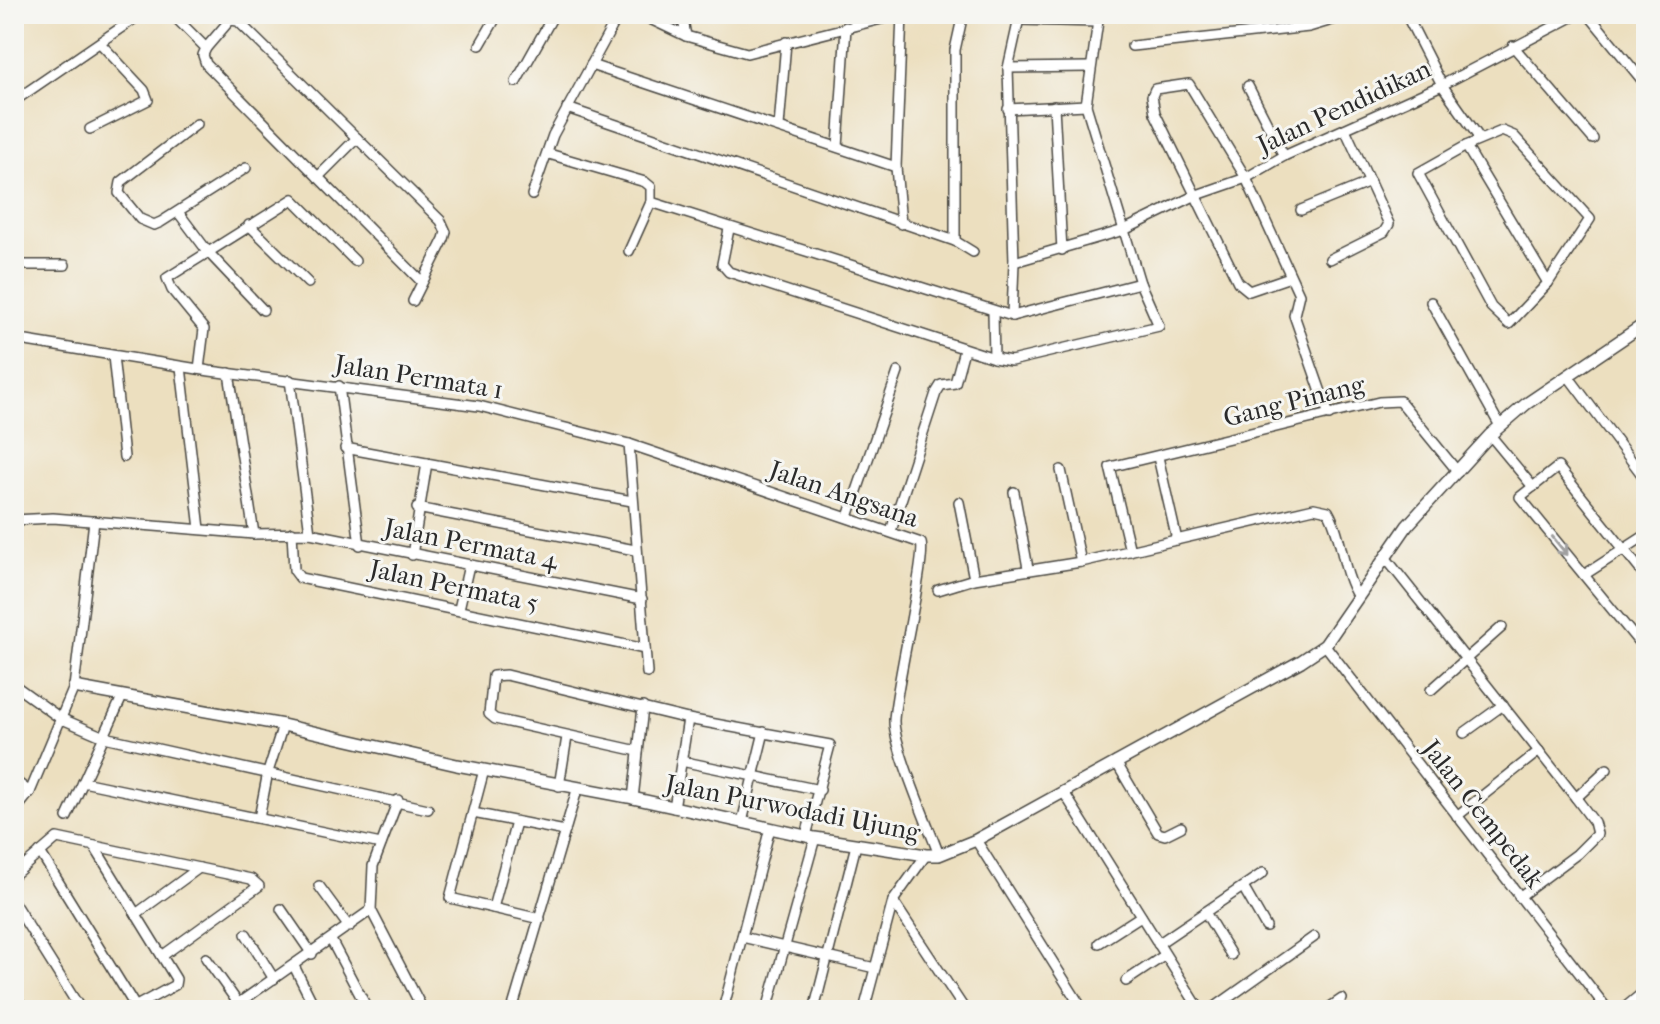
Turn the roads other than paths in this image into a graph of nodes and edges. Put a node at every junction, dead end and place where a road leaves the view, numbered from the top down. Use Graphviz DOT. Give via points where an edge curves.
graph roads {
  1 [pos="141,14"];
  2 [pos="172,14"];
  3 [pos="498,14"];
  4 [pos="554,14"];
  5 [pos="619,14"];
  6 [pos="665,14"];
  7 [pos="682,14"];
  8 [pos="902,14"];
  9 [pos="963,14"];
  10 [pos="1352,14"];
  11 [pos="1406,14"];
  12 [pos="1578,14"];
  13 [pos="1588,14"];
  14 [pos="645,16"];
  15 [pos="1020,17"];
  16 [pos="1098,18"];
  17 [pos="846,27"];
  18 [pos="686,36"];
  19 [pos="786,42"];
  20 [pos="100,43"];
  21 [pos="480,45"];
  22 [pos="1132,46"];
  23 [pos="1513,46"];
  24 [pos="206,48"];
  25 [pos="591,65"];
  26 [pos="1089,67"];
  27 [pos="1008,68"];
  28 [pos="516,82"];
  29 [pos="1442,85"];
  30 [pos="1646,85"];
  31 [pos="1248,86"];
  32 [pos="14,101"];
  33 [pos="1086,105"];
  34 [pos="1054,106"];
  35 [pos="567,108"];
  36 [pos="1008,109"];
  37 [pos="197,124"];
  38 [pos="779,127"];
  39 [pos="90,129"];
  40 [pos="1345,129"];
  41 [pos="357,138"];
  42 [pos="1480,139"];
  43 [pos="1593,139"];
  44 [pos="1466,146"];
  45 [pos="838,147"];
  46 [pos="549,154"];
  47 [pos="1284,156"];
  48 [pos="896,167"];
  49 [pos="246,168"];
  50 [pos="318,177"];
  51 [pos="1246,178"];
  52 [pos="1370,182"];
  53 [pos="532,195"];
  54 [pos="1194,196"];
  55 [pos="651,202"];
  56 [pos="1301,210"];
  57 [pos="178,212"];
  58 [pos="901,224"];
  59 [pos="249,225"];
  60 [pos="729,229"];
  61 [pos="1124,230"];
  62 [pos="955,241"];
  63 [pos="1062,250"];
  64 [pos="629,251"];
  65 [pos="208,252"];
  66 [pos="973,252"];
  67 [pos="1330,259"];
  68 [pos="355,261"];
  69 [pos="1014,262"];
  70 [pos="14,265"];
  71 [pos="65,265"];
  72 [pos="1290,277"];
  73 [pos="421,281"];
  74 [pos="308,283"];
  75 [pos="1140,283"];
  76 [pos="1548,283"];
  77 [pos="413,301"];
  78 [pos="1431,302"];
  79 [pos="263,310"];
  80 [pos="993,312"];
  81 [pos="1012,316"];
  82 [pos="1646,323"];
  83 [pos="14,339"];
  84 [pos="964,350"];
  85 [pos="113,356"];
  86 [pos="994,358"];
  87 [pos="181,367"];
  88 [pos="199,369"];
  89 [pos="898,372"];
  90 [pos="229,373"];
  91 [pos="1568,376"];
  92 [pos="290,380"];
  93 [pos="339,386"];
  94 [pos="1329,415"];
  95 [pos="1500,426"];
  96 [pos="1490,435"];
  97 [pos="629,444"];
  98 [pos="345,448"];
  99 [pos="124,457"];
  100 [pos="1158,457"];
  101 [pos="427,463"];
  102 [pos="1061,470"];
  103 [pos="1458,472"];
  104 [pos="1646,480"];
  105 [pos="1533,487"];
  106 [pos="1014,492"];
  107 [pos="632,501"];
  108 [pos="959,502"];
  109 [pos="417,508"];
  110 [pos="848,517"];
  111 [pos="14,520"];
  112 [pos="94,521"];
  113 [pos="200,529"];
  114 [pos="891,531"];
  115 [pos="292,532"];
  116 [pos="310,533"];
  117 [pos="254,534"];
  118 [pos="1646,535"];
  119 [pos="1177,540"];
  120 [pos="360,545"];
  121 [pos="1624,549"];
  122 [pos="635,550"];
  123 [pos="1130,551"];
  124 [pos="412,555"];
  125 [pos="1385,557"];
  126 [pos="1081,562"];
  127 [pos="469,565"];
  128 [pos="1028,568"];
  129 [pos="1584,575"];
  130 [pos="1646,577"];
  131 [pos="974,579"];
  132 [pos="938,590"];
  133 [pos="1358,597"];
  134 [pos="642,599"];
  135 [pos="459,609"];
  136 [pos="1502,627"];
  137 [pos="1325,645"];
  138 [pos="645,649"];
  139 [pos="1646,651"];
  140 [pos="1466,659"];
  141 [pos="647,673"];
  142 [pos="14,685"];
  143 [pos="74,687"];
  144 [pos="1431,690"];
  145 [pos="122,697"];
  146 [pos="1503,705"];
  147 [pos="643,707"];
  148 [pos="60,718"];
  149 [pos="688,719"];
  150 [pos="283,725"];
  151 [pos="764,732"];
  152 [pos="1464,733"];
  153 [pos="104,737"];
  154 [pos="567,737"];
  155 [pos="638,751"];
  156 [pos="1539,751"];
  157 [pos="681,761"];
  158 [pos="1116,762"];
  159 [pos="1607,769"];
  160 [pos="484,770"];
  161 [pos="268,772"];
  162 [pos="752,773"];
  163 [pos="14,780"];
  164 [pos="83,782"];
  165 [pos="559,786"];
  166 [pos="577,790"];
  167 [pos="820,790"];
  168 [pos="1063,791"];
  169 [pos="30,792"];
  170 [pos="1576,798"];
  171 [pos="633,799"];
  172 [pos="398,800"];
  173 [pos="674,808"];
  174 [pos="428,809"];
  175 [pos="14,812"];
  176 [pos="473,813"];
  177 [pos="1457,816"];
  178 [pos="67,817"];
  179 [pos="259,818"];
  180 [pos="516,822"];
  181 [pos="742,822"];
  182 [pos="1181,827"];
  183 [pos="770,828"];
  184 [pos="565,831"];
  185 [pos="810,837"];
  186 [pos="976,840"];
  187 [pos="381,844"];
  188 [pos="856,845"];
  189 [pos="94,846"];
  190 [pos="40,852"];
  191 [pos="926,855"];
  192 [pos="939,855"];
  193 [pos="199,868"];
  194 [pos="1263,873"];
  195 [pos="14,875"];
  196 [pos="319,886"];
  197 [pos="1243,887"];
  198 [pos="1519,897"];
  199 [pos="893,901"];
  200 [pos="14,903"];
  201 [pos="493,908"];
  202 [pos="281,909"];
  203 [pos="371,910"];
  204 [pos="1205,912"];
  205 [pos="136,914"];
  206 [pos="1141,916"];
  207 [pos="540,919"];
  208 [pos="349,927"];
  209 [pos="1266,927"];
  210 [pos="246,934"];
  211 [pos="742,937"];
  212 [pos="1314,937"];
  213 [pos="331,940"];
  214 [pos="1099,943"];
  215 [pos="1158,944"];
  216 [pos="784,947"];
  217 [pos="312,954"];
  218 [pos="1165,955"];
  219 [pos="1231,955"];
  220 [pos="162,956"];
  221 [pos="827,957"];
  222 [pos="206,958"];
  223 [pos="294,966"];
  224 [pos="875,968"];
  225 [pos="274,979"];
  226 [pos="1126,981"];
  227 [pos="1646,990"];
  228 [pos="14,994"];
  229 [pos="1342,999"];
  230 [pos="238,1003"];
  231 [pos="132,1008"];
  232 [pos="24,1010"];
  233 [pos="81,1010"];
  234 [pos="229,1010"];
  235 [pos="316,1010"];
  236 [pos="368,1010"];
  237 [pos="423,1010"];
  238 [pos="512,1010"];
  239 [pos="723,1010"];
  240 [pos="767,1010"];
  241 [pos="814,1010"];
  242 [pos="864,1010"];
  243 [pos="965,1010"];
  244 [pos="1083,1010"];
  245 [pos="1200,1010"];
  246 [pos="1211,1010"];
  247 [pos="1326,1010"];
  248 [pos="1608,1010"];
  249 [pos="1622,1010"];
  1 -- 20 [label="street"];
  2 -- 24 [label="street"];
  3 -- 21 [label="street"];
  4 -- 28 [label="street"];
  5 -- 25 [label="street"];
  6 -- 14 [label="street"];
  7 -- 18 [label="street"];
  8 -- 17 [label="street"];
  8 -- 48 [label="street"];
  9 -- 62 [label="street" via="955,50"];
  10 -- 22 [label="street" via="1309,27"];
  11 -- 29 [label="street"];
  12 -- 23 [label="street, Jalan Pendidikan"];
  13 -- 30 [label="street"];
  14 -- 18 [label="street"];
  15 -- 16 [label="street"];
  15 -- 27 [label="street"];
  16 -- 26 [label="street"];
  17 -- 19 [label="street"];
  17 -- 45 [label="street"];
  18 -- 19 [label="street" via="747,53"];
  19 -- 38 [label="street"];
  20 -- 32 [label="street"];
  20 -- 39 [label="street" via="148,100"];
  23 -- 29 [label="street, Jalan Pendidikan"];
  23 -- 43 [label="street"];
  24 -- 41 [label="street" via="233,18"];
  24 -- 50 [label="street" via="206,64"];
  25 -- 35 [label="street"];
  25 -- 38 [label="street"];
  26 -- 27 [label="street"];
  26 -- 33 [label="street"];
  27 -- 36 [label="street"];
  29 -- 40 [label="street, Jalan Pendidikan"];
  29 -- 42 [label="street"];
  31 -- 47 [label="street"];
  33 -- 34 [label="street"];
  33 -- 61 [label="street"];
  34 -- 36 [label="street"];
  34 -- 63 [label="street"];
  35 -- 46 [label="street"];
  35 -- 58 [label="street"];
  36 -- 69 [label="street"];
  37 -- 57 [label="street" via="119,186 119,193 146,223 154,225"];
  38 -- 45 [label="street"];
  40 -- 47 [label="street, Jalan Pendidikan"];
  40 -- 52 [label="street"];
  41 -- 50 [label="street"];
  41 -- 73 [label="street" via="444,225 444,239"];
  42 -- 44 [label="street"];
  42 -- 76 [label="street" via="1502,131 1514,136 1590,219"];
  44 -- 76 [label="street"];
  44 -- 76 [label="street" via="1418,173 1491,307 1509,324"];
  45 -- 48 [label="street"];
  46 -- 53 [label="street"];
  46 -- 55 [label="street" via="645,182 651,187"];
  47 -- 51 [label="street, Jalan Pendidikan"];
  48 -- 58 [label="street"];
  49 -- 57 [label="street"];
  50 -- 73 [label="street"];
  51 -- 54 [label="street, Jalan Pendidikan"];
  51 -- 54 [label="street" via="1189,84 1160,87 1152,96 1155,113"];
  51 -- 72 [label="street"];
  52 -- 56 [label="street"];
  52 -- 67 [label="street" via="1388,228"];
  54 -- 61 [label="street, Jalan Pendidikan"];
  54 -- 72 [label="street" via="1243,288 1261,288"];
  55 -- 60 [label="street"];
  55 -- 64 [label="street"];
  57 -- 65 [label="street"];
  58 -- 62 [label="street"];
  59 -- 65 [label="street"];
  59 -- 68 [label="street" via="296,200"];
  59 -- 74 [label="street"];
  60 -- 80 [label="street"];
  60 -- 84 [label="street" via="722,264 729,272"];
  61 -- 63 [label="street, Jalan Pendidikan"];
  61 -- 75 [label="street"];
  62 -- 66 [label="street"];
  63 -- 69 [label="street, Jalan Pendidikan"];
  65 -- 79 [label="street"];
  65 -- 88 [label="street" via="167,278 204,329"];
  69 -- 81 [label="street"];
  70 -- 71 [label="street"];
  72 -- 94 [label="street" via="1299,294 1294,315"];
  73 -- 77 [label="street"];
  75 -- 81 [label="street"];
  75 -- 86 [label="street" via="1159,326 1011,361"];
  78 -- 95 [label="street"];
  80 -- 81 [label="street"];
  80 -- 86 [label="street"];
  82 -- 91 [label="street, Jalan Purwodadi Ujung"];
  83 -- 85 [label="street, Jalan Permata 1"];
  84 -- 86 [label="street"];
  84 -- 114 [label="street" via="955,383 941,385 936,393"];
  85 -- 87 [label="street, Jalan Permata 1"];
  85 -- 99 [label="street"];
  87 -- 88 [label="street, Jalan Permata 1"];
  87 -- 113 [label="street"];
  88 -- 90 [label="street, Jalan Permata 1"];
  89 -- 110 [label="street"];
  90 -- 92 [label="street, Jalan Permata 1"];
  90 -- 117 [label="street"];
  91 -- 95 [label="street, Jalan Purwodadi Ujung"];
  91 -- 104 [label="street"];
  92 -- 93 [label="street, Jalan Permata 1"];
  92 -- 116 [label="street"];
  93 -- 97 [label="street, Jalan Permata 1" via="479,406"];
  93 -- 98 [label="street"];
  94 -- 100 [label="street, Gang Pinang"];
  94 -- 103 [label="street, Gang Pinang" via="1400,401"];
  95 -- 96 [label="street, Jalan Purwodadi Ujung"];
  96 -- 103 [label="street, Jalan Purwodadi Ujung"];
  96 -- 105 [label="street"];
  97 -- 107 [label="street"];
  97 -- 110 [label="street, Jalan Angsana"];
  98 -- 101 [label="street"];
  98 -- 120 [label="street"];
  100 -- 119 [label="street"];
  100 -- 123 [label="street, Gang Pinang" via="1110,467"];
  101 -- 107 [label="street"];
  101 -- 109 [label="street"];
  102 -- 126 [label="street"];
  103 -- 125 [label="street, Jalan Purwodadi Ujung"];
  105 -- 121 [label="street" via="1558,467"];
  105 -- 129 [label="street, one-way" via="1520,497"];
  106 -- 128 [label="street"];
  107 -- 122 [label="street"];
  108 -- 131 [label="street"];
  109 -- 122 [label="street"];
  109 -- 124 [label="street"];
  110 -- 114 [label="street, Jalan Angsana"];
  111 -- 112 [label="street, Jalan Permata 4"];
  112 -- 113 [label="street, Jalan Permata 4"];
  112 -- 143 [label="street"];
  113 -- 117 [label="street, Jalan Permata 4"];
  114 -- 192 [label="street, Jalan Angsana" via="924,547 894,722"];
  115 -- 116 [label="street, Jalan Permata 4"];
  115 -- 117 [label="street, Jalan Permata 4"];
  115 -- 135 [label="street, Jalan Permata 5" via="294,570 300,578"];
  116 -- 120 [label="street, Jalan Permata 4"];
  118 -- 121 [label="street"];
  119 -- 123 [label="street"];
  119 -- 133 [label="street" via="1314,508 1328,511 1343,567"];
  120 -- 124 [label="street, Jalan Permata 4"];
  121 -- 129 [label="street"];
  121 -- 130 [label="street"];
  122 -- 134 [label="street"];
  123 -- 126 [label="street"];
  124 -- 127 [label="street, Jalan Permata 4"];
  125 -- 133 [label="street, Jalan Purwodadi Ujung"];
  125 -- 140 [label="street"];
  126 -- 128 [label="street"];
  127 -- 134 [label="street, Jalan Permata 4"];
  127 -- 135 [label="street"];
  128 -- 131 [label="street"];
  129 -- 139 [label="street"];
  131 -- 132 [label="street"];
  133 -- 137 [label="street, Jalan Purwodadi Ujung"];
  134 -- 138 [label="street"];
  135 -- 138 [label="street, Jalan Permata 5"];
  136 -- 140 [label="street"];
  137 -- 158 [label="street, Jalan Purwodadi Ujung"];
  137 -- 177 [label="street, Jalan Cempedak"];
  138 -- 141 [label="street"];
  140 -- 144 [label="street"];
  140 -- 146 [label="street"];
  142 -- 148 [label="street"];
  143 -- 145 [label="street, Jalan Purwodadi Ujung"];
  143 -- 148 [label="street"];
  145 -- 150 [label="street, Jalan Purwodadi Ujung"];
  145 -- 153 [label="street"];
  146 -- 152 [label="street"];
  146 -- 156 [label="street"];
  147 -- 149 [label="street"];
  147 -- 154 [label="street" via="493,676 491,717"];
  147 -- 155 [label="street"];
  148 -- 153 [label="street"];
  148 -- 169 [label="street"];
  149 -- 151 [label="street"];
  149 -- 157 [label="street"];
  150 -- 160 [label="street, Jalan Purwodadi Ujung"];
  150 -- 161 [label="street"];
  151 -- 162 [label="street"];
  151 -- 167 [label="street" via="831,746"];
  153 -- 161 [label="street"];
  153 -- 164 [label="street"];
  154 -- 155 [label="street"];
  154 -- 165 [label="street"];
  155 -- 171 [label="street"];
  156 -- 170 [label="street"];
  156 -- 177 [label="street"];
  157 -- 162 [label="street"];
  157 -- 173 [label="street"];
  158 -- 168 [label="street, Jalan Purwodadi Ujung"];
  158 -- 182 [label="street" via="1158,833"];
  159 -- 170 [label="street"];
  160 -- 165 [label="street, Jalan Purwodadi Ujung"];
  160 -- 176 [label="street"];
  161 -- 172 [label="street"];
  161 -- 179 [label="street"];
  162 -- 167 [label="street"];
  162 -- 181 [label="street"];
  163 -- 169 [label="street"];
  164 -- 178 [label="street"];
  164 -- 179 [label="street"];
  165 -- 166 [label="street, Jalan Purwodadi Ujung"];
  166 -- 171 [label="street, Jalan Purwodadi Ujung"];
  166 -- 184 [label="street"];
  167 -- 185 [label="street"];
  168 -- 186 [label="street, Jalan Purwodadi Ujung"];
  168 -- 206 [label="street"];
  169 -- 175 [label="street"];
  170 -- 198 [label="street" via="1597,834"];
  171 -- 173 [label="street, Jalan Purwodadi Ujung"];
  172 -- 174 [label="street"];
  172 -- 187 [label="street"];
  173 -- 181 [label="street, Jalan Purwodadi Ujung"];
  176 -- 180 [label="street"];
  176 -- 201 [label="street" via="450,898"];
  177 -- 198 [label="street, Jalan Cempedak"];
  179 -- 187 [label="street"];
  180 -- 184 [label="street"];
  180 -- 201 [label="street"];
  181 -- 183 [label="street, Jalan Purwodadi Ujung"];
  183 -- 185 [label="street, Jalan Purwodadi Ujung"];
  183 -- 211 [label="street"];
  184 -- 207 [label="street"];
  185 -- 188 [label="street, Jalan Purwodadi Ujung"];
  185 -- 216 [label="street"];
  186 -- 192 [label="street, Jalan Purwodadi Ujung"];
  186 -- 244 [label="street"];
  187 -- 203 [label="street" via="373,866"];
  188 -- 191 [label="street, Jalan Purwodadi Ujung"];
  188 -- 221 [label="street"];
  189 -- 190 [label="street" via="57,838"];
  189 -- 193 [label="street"];
  189 -- 205 [label="street"];
  190 -- 195 [label="street"];
  190 -- 231 [label="street"];
  191 -- 192 [label="street, Jalan Purwodadi Ujung"];
  191 -- 199 [label="street"];
  193 -- 205 [label="street"];
  193 -- 220 [label="street" via="251,879 259,887"];
  194 -- 197 [label="street"];
  196 -- 208 [label="street"];
  197 -- 204 [label="street"];
  197 -- 209 [label="street"];
  198 -- 248 [label="street, Jalan Cempedak"];
  199 -- 224 [label="street"];
  199 -- 243 [label="street"];
  200 -- 233 [label="street"];
  201 -- 207 [label="street"];
  202 -- 217 [label="street"];
  203 -- 208 [label="street"];
  203 -- 237 [label="street"];
  204 -- 215 [label="street"];
  204 -- 219 [label="street"];
  205 -- 220 [label="street"];
  206 -- 214 [label="street"];
  206 -- 215 [label="street"];
  207 -- 238 [label="street"];
  208 -- 213 [label="street"];
  210 -- 225 [label="street"];
  211 -- 216 [label="street"];
  211 -- 239 [label="street"];
  212 -- 246 [label="street"];
  213 -- 217 [label="street"];
  213 -- 236 [label="street"];
  215 -- 218 [label="street"];
  216 -- 221 [label="street"];
  216 -- 240 [label="street"];
  217 -- 223 [label="street"];
  218 -- 226 [label="street"];
  218 -- 245 [label="street"];
  220 -- 231 [label="street" via="175,985"];
  221 -- 224 [label="street"];
  221 -- 241 [label="street"];
  222 -- 230 [label="street"];
  223 -- 225 [label="street"];
  223 -- 235 [label="street"];
  224 -- 242 [label="street"];
  225 -- 230 [label="street"];
  227 -- 249 [label="street"];
  228 -- 232 [label="street"];
  229 -- 247 [label="street"];
  230 -- 234 [label="street"];
}
